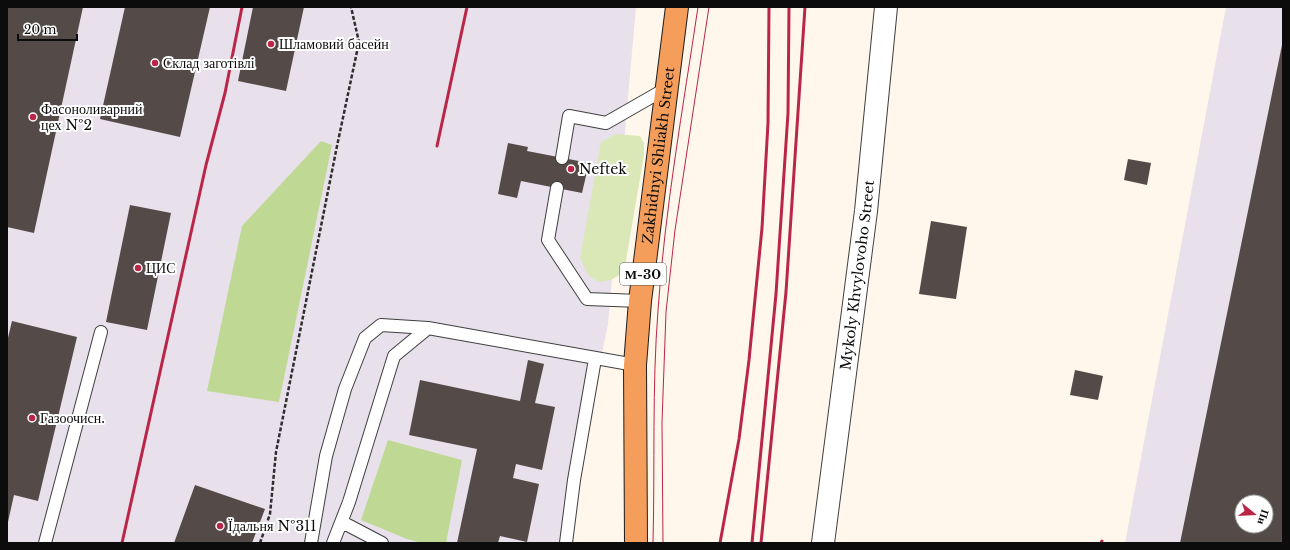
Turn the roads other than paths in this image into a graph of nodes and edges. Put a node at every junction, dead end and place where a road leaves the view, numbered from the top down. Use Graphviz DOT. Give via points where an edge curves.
graph roads {
  1 [pos="677,7"];
  2 [pos="886,7"];
  3 [pos="667,88"];
  4 [pos="562,158"];
  5 [pos="557,188"];
  6 [pos="640,301"];
  7 [pos="428,328"];
  8 [pos="101,332"];
  9 [pos="596,359"];
  10 [pos="635,366"];
  11 [pos="342,522"];
  12 [pos="45,543"];
  13 [pos="311,543"];
  14 [pos="333,543"];
  15 [pos="382,543"];
  16 [pos="566,543"];
  17 [pos="636,543"];
  18 [pos="823,543"];
  1 -- 3 [label="highway, Zakhidnyi Shliakh Street / М-30"];
  2 -- 18 [label="street, Mykoly Khvylovoho Street" via="866,211"];
  3 -- 4 [label="lane" via="606,124 569,116"];
  3 -- 6 [label="highway, Zakhidnyi Shliakh Street / М-30"];
  5 -- 6 [label="lane" via="548,240 587,299"];
  6 -- 10 [label="highway, Zakhidnyi Shliakh Street / М-30"];
  7 -- 9 [label="lane"];
  7 -- 11 [label="lane" via="394,356"];
  7 -- 13 [label="lane" via="381,325 365,338 345,389 326,456"];
  8 -- 12 [label="lane"];
  9 -- 10 [label="lane"];
  9 -- 16 [label="lane" via="574,480"];
  10 -- 17 [label="highway, Zakhidnyi Shliakh Street / М-30"];
  11 -- 14 [label="lane"];
  11 -- 15 [label="lane"];
}
